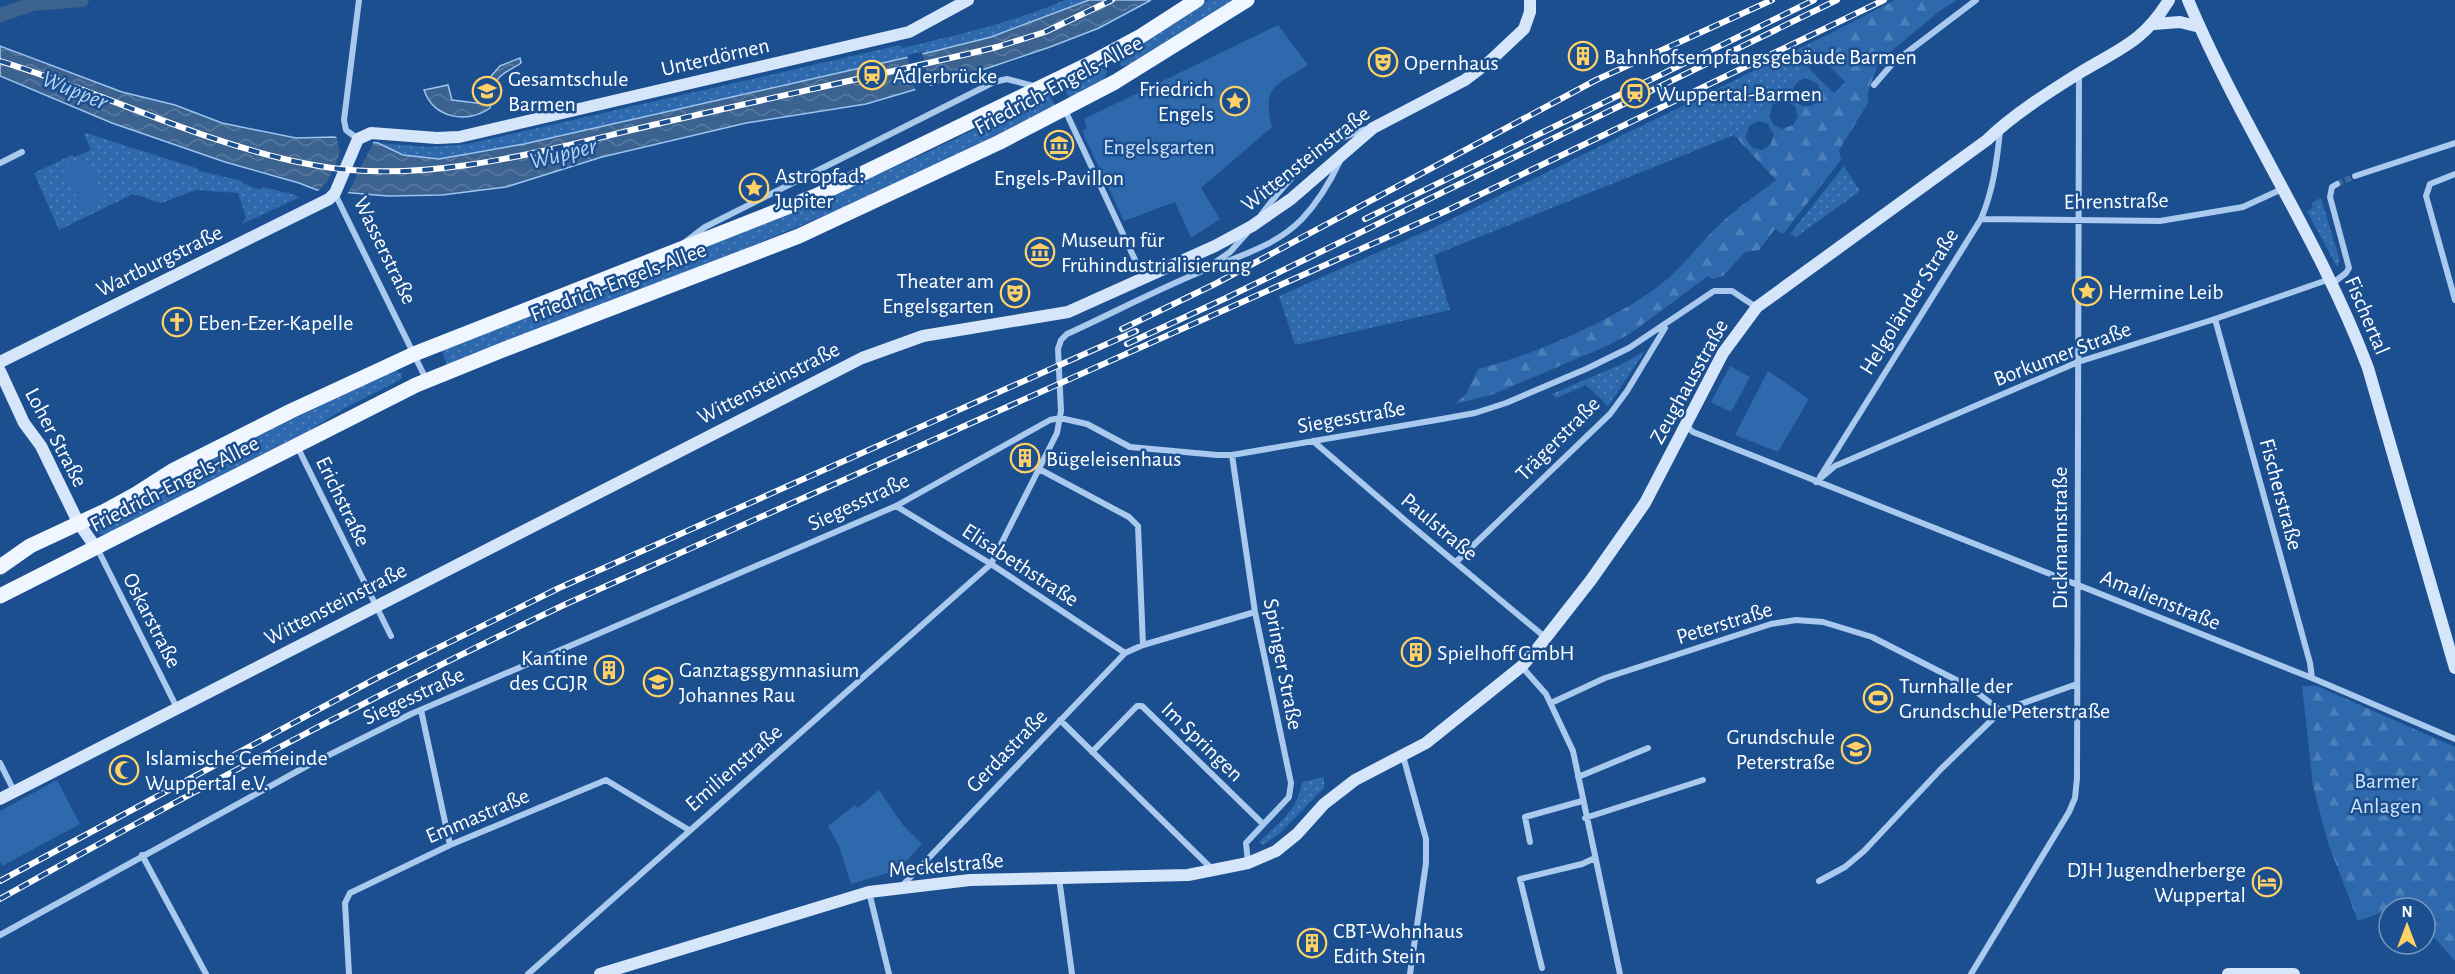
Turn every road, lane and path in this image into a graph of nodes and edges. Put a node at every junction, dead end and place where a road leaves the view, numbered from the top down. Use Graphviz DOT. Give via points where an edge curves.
graph roads {
  1 [pos="359,0"];
  2 [pos="968,0"];
  3 [pos="1197,0"];
  4 [pos="1247,0"];
  5 [pos="1976,0"];
  6 [pos="2169,0"];
  7 [pos="2188,0"];
  8 [pos="1532,2"];
  9 [pos="2154,24"];
  10 [pos="2200,27"];
  11 [pos="1099,58"];
  12 [pos="2079,74"];
  13 [pos="1114,82"];
  14 [pos="1874,85"];
  15 [pos="1041,89"];
  16 [pos="1064,110"];
  17 [pos="2001,127"];
  18 [pos="1373,128"];
  19 [pos="358,139"];
  20 [pos="2455,143"];
  21 [pos="22,152"];
  22 [pos="1343,155"];
  23 [pos="0,163"];
  24 [pos="2455,174"];
  25 [pos="2355,176"];
  26 [pos="2337,184"];
  27 [pos="2282,189"];
  28 [pos="335,193"];
  29 [pos="1981,219"];
  30 [pos="2078,220"];
  31 [pos="676,250"];
  32 [pos="1206,270"];
  33 [pos="1144,279"];
  34 [pos="2332,281"];
  35 [pos="2455,300"];
  36 [pos="1757,307"];
  37 [pos="2216,319"];
  38 [pos="1667,325"];
  39 [pos="414,354"];
  40 [pos="0,362"];
  41 [pos="2078,362"];
  42 [pos="0,371"];
  43 [pos="427,381"];
  44 [pos="1060,418"];
  45 [pos="1686,426"];
  46 [pos="1313,441"];
  47 [pos="297,445"];
  48 [pos="1232,455"];
  49 [pos="1039,469"];
  50 [pos="1816,482"];
  51 [pos="896,506"];
  52 [pos="78,522"];
  53 [pos="96,548"];
  54 [pos="1456,562"];
  55 [pos="991,564"];
  56 [pos="0,567"];
  57 [pos="2077,585"];
  58 [pos="0,596"];
  59 [pos="375,606"];
  60 [pos="1255,612"];
  61 [pos="391,636"];
  62 [pos="1546,638"];
  63 [pos="1143,645"];
  64 [pos="1125,653"];
  65 [pos="1521,666"];
  66 [pos="2455,668"];
  67 [pos="2312,678"];
  68 [pos="2077,684"];
  69 [pos="1551,703"];
  70 [pos="177,708"];
  71 [pos="421,710"];
  72 [pos="2001,711"];
  73 [pos="1060,720"];
  74 [pos="2455,739"];
  75 [pos="1648,748"];
  76 [pos="1092,752"];
  77 [pos="1404,756"];
  78 [pos="0,763"];
  79 [pos="1578,777"];
  80 [pos="1703,780"];
  81 [pos="15,792"];
  82 [pos="0,799"];
  83 [pos="1582,801"];
  84 [pos="1586,818"];
  85 [pos="1263,824"];
  86 [pos="689,830"];
  87 [pos="1297,834"];
  88 [pos="1530,842"];
  89 [pos="450,845"];
  90 [pos="142,855"];
  91 [pos="1595,858"];
  92 [pos="1248,862"];
  93 [pos="1214,872"];
  94 [pos="1059,878"];
  95 [pos="1819,881"];
  96 [pos="900,888"];
  97 [pos="868,892"];
  98 [pos="0,935"];
  99 [pos="1542,968"];
  100 [pos="206,974"];
  101 [pos="349,974"];
  102 [pos="528,974"];
  103 [pos="600,974"];
  104 [pos="889,974"];
  105 [pos="1072,974"];
  106 [pos="1410,974"];
  107 [pos="1620,974"];
  108 [pos="1971,974"];
  109 [pos="2228,974"];
  110 [pos="2294,974"];
  1 -- 19 [label="street" via="344,120 346,130"];
  2 -- 19 [label="street, Unterdörnen" via="909,32 637,96 459,136 371,134"];
  3 -- 11 [label="main road, Friedrich-Engels-Allee"];
  4 -- 13 [label="main road, Friedrich-Engels-Allee"];
  5 -- 14 [label="street" via="1893,63"];
  6 -- 9 [label="street, Zeughausstraße"];
  7 -- 10 [label="street, Fischertal"];
  8 -- 18 [label="street, Wittensteinstraße" via="1520,35 1490,61 1465,80"];
  9 -- 10 [label="street" via="2180,22"];
  9 -- 12 [label="street, Zeughausstraße" via="2139,38"];
  10 -- 27 [label="street, Fischertal"];
  11 -- 13 [label="main road" via="1115,66"];
  11 -- 15 [label="main road, Friedrich-Engels-Allee"];
  12 -- 17 [label="street, Zeughausstraße"];
  12 -- 30 [label="street, Dickmannstraße"];
  13 -- 16 [label="main road, Friedrich-Engels-Allee"];
  15 -- 31 [label="main road, Friedrich-Engels-Allee" via="818,195"];
  15 -- 31 [label="street, Friedrich-Engels-Allee" via="1017,80 994,82 705,227"];
  16 -- 33 [label="street"];
  16 -- 43 [label="main road, Friedrich-Engels-Allee" via="799,236"];
  17 -- 29 [label="street, Helgoländer Straße" via="1998,157"];
  17 -- 36 [label="street, Zeughausstraße"];
  18 -- 22 [label="street, Wittensteinstraße"];
  18 -- 32 [label="street, Emilienstraße" via="1356,132 1324,150 1289,180 1230,252"];
  19 -- 28 [label="street, Wasserstraße"];
  20 -- 25 [label="street"];
  21 -- 23 [label="street"];
  22 -- 32 [label="street, Emilienstraße" via="1331,180 1302,219 1239,259"];
  22 -- 33 [label="street, Wittensteinstraße" via="1291,200 1252,226"];
  24 -- 35 [label="street" via="2430,184 2426,196"];
  26 -- 34 [label="street" via="2330,197 2349,268"];
  27 -- 30 [label="street, Ehrenstraße" via="2243,207 2160,221"];
  27 -- 34 [label="street, Fischertal"];
  28 -- 39 [label="street, Wasserstraße"];
  28 -- 40 [label="street, Wartburgstraße"];
  29 -- 30 [label="street, Ehrenstraße"];
  29 -- 50 [label="street, Helgoländer Straße"];
  30 -- 41 [label="street, Dickmannstraße"];
  31 -- 39 [label="main road, Friedrich-Engels-Allee"];
  32 -- 44 [label="street, Emilienstraße" via="1061,340"];
  33 -- 59 [label="street, Wittensteinstraße" via="1068,312 923,336 883,348"];
  34 -- 37 [label="street, Borkumer Straße"];
  34 -- 66 [label="street, Fischertal" via="2368,368"];
  36 -- 38 [label="street, Siegesstraße" via="1732,291 1714,291"];
  36 -- 45 [label="street, Zeughausstraße" via="1723,353"];
  37 -- 41 [label="street, Borkumer Straße"];
  37 -- 67 [label="street, Fischerstraße"];
  38 -- 46 [label="street, Siegesstraße" via="1629,348 1506,403 1475,413"];
  38 -- 54 [label="street, Trägerstraße" via="1610,414"];
  39 -- 43 [label="street, Wasserstraße"];
  39 -- 52 [label="main road, Friedrich-Engels-Allee" via="172,471 136,494"];
  41 -- 50 [label="street, Borkumer Straße" via="1835,466"];
  41 -- 57 [label="street, Dickmannstraße"];
  42 -- 52 [label="street, Loher Straße"];
  43 -- 47 [label="main road, Friedrich-Engels-Allee"];
  44 -- 48 [label="street, Siegesstraße" via="1087,424 1130,447"];
  44 -- 49 [label="street, Emilienstraße"];
  44 -- 51 [label="street, Siegesstraße" via="1032,429"];
  45 -- 50 [label="street, Amalienstraße"];
  45 -- 62 [label="street, Zeughausstraße" via="1645,503"];
  46 -- 48 [label="street, Siegesstraße"];
  46 -- 54 [label="street, Paulstraße"];
  47 -- 53 [label="main road, Friedrich-Engels-Allee"];
  47 -- 59 [label="street, Erichstraße"];
  48 -- 60 [label="street, Springer Straße"];
  49 -- 55 [label="street, Emilienstraße"];
  49 -- 63 [label="street" via="1129,517 1138,526"];
  50 -- 57 [label="street, Amalienstraße"];
  51 -- 55 [label="street, Elisabethstraße"];
  51 -- 71 [label="street, Siegesstraße"];
  52 -- 53 [label="street, Loher Straße"];
  52 -- 56 [label="main road, Friedrich-Engels-Allee" via="30,546"];
  53 -- 58 [label="main road, Friedrich-Engels-Allee"];
  53 -- 70 [label="street, Oskarstraße"];
  54 -- 62 [label="street, Paulstraße"];
  55 -- 64 [label="street, Elisabethstraße"];
  55 -- 86 [label="street, Emilienstraße"];
  57 -- 67 [label="street, Amalienstraße"];
  57 -- 68 [label="street, Dickmannstraße"];
  59 -- 61 [label="street, Erichstraße"];
  59 -- 70 [label="street, Wittensteinstraße"];
  60 -- 63 [label="street, Gerdastraße"];
  60 -- 85 [label="street, Springer Straße" via="1292,790"];
  62 -- 65 [label="street, Zeughausstraße"];
  63 -- 64 [label="street, Gerdastraße"];
  64 -- 73 [label="street, Gerdastraße"];
  65 -- 69 [label="street"];
  65 -- 77 [label="street, Zeughausstraße" via="1426,743"];
  67 -- 74 [label="street, Amalienstraße"];
  68 -- 72 [label="street"];
  68 -- 108 [label="street, Dickmannstraße" via="2074,798"];
  69 -- 72 [label="street, Peterstraße" via="1605,678 1771,624 1796,620 1823,622 1872,637 1970,687"];
  69 -- 79 [label="street" via="1573,751"];
  70 -- 81 [label="street, Wittensteinstraße"];
  71 -- 89 [label="street"];
  71 -- 90 [label="street, Siegesstraße"];
  72 -- 95 [label="street" via="1864,851"];
  73 -- 76 [label="street"];
  73 -- 96 [label="street, Gerdastraße"];
  75 -- 79 [label="street"];
  76 -- 85 [label="street, Im Springen" via="1137,706 1142,706"];
  76 -- 93 [label="street"];
  77 -- 87 [label="street, Zeughausstraße" via="1355,780 1324,804"];
  77 -- 106 [label="street" via="1426,839"];
  78 -- 81 [label="street"];
  79 -- 83 [label="street"];
  80 -- 84 [label="street"];
  81 -- 82 [label="street, Wittensteinstraße"];
  83 -- 84 [label="street"];
  83 -- 88 [label="street" via="1525,817"];
  84 -- 91 [label="street"];
  85 -- 92 [label="street, Springer Straße" via="1246,843"];
  86 -- 89 [label="street, Emmastraße" via="606,780"];
  86 -- 102 [label="street, Emilienstraße"];
  87 -- 92 [label="street, Meckelstraße" via="1276,851"];
  89 -- 101 [label="street, Emmastraße" via="350,893 345,903"];
  90 -- 98 [label="street, Siegesstraße"];
  90 -- 100 [label="street"];
  91 -- 99 [label="street" via="1520,879"];
  91 -- 107 [label="street"];
  92 -- 93 [label="street, Meckelstraße"];
  93 -- 94 [label="street, Meckelstraße" via="1167,877"];
  94 -- 96 [label="street, Meckelstraße" via="970,880"];
  94 -- 105 [label="street"];
  96 -- 97 [label="street, Meckelstraße"];
  97 -- 103 [label="street, Meckelstraße"];
  97 -- 104 [label="street"];
  109 -- 110 [label="street"];
}
